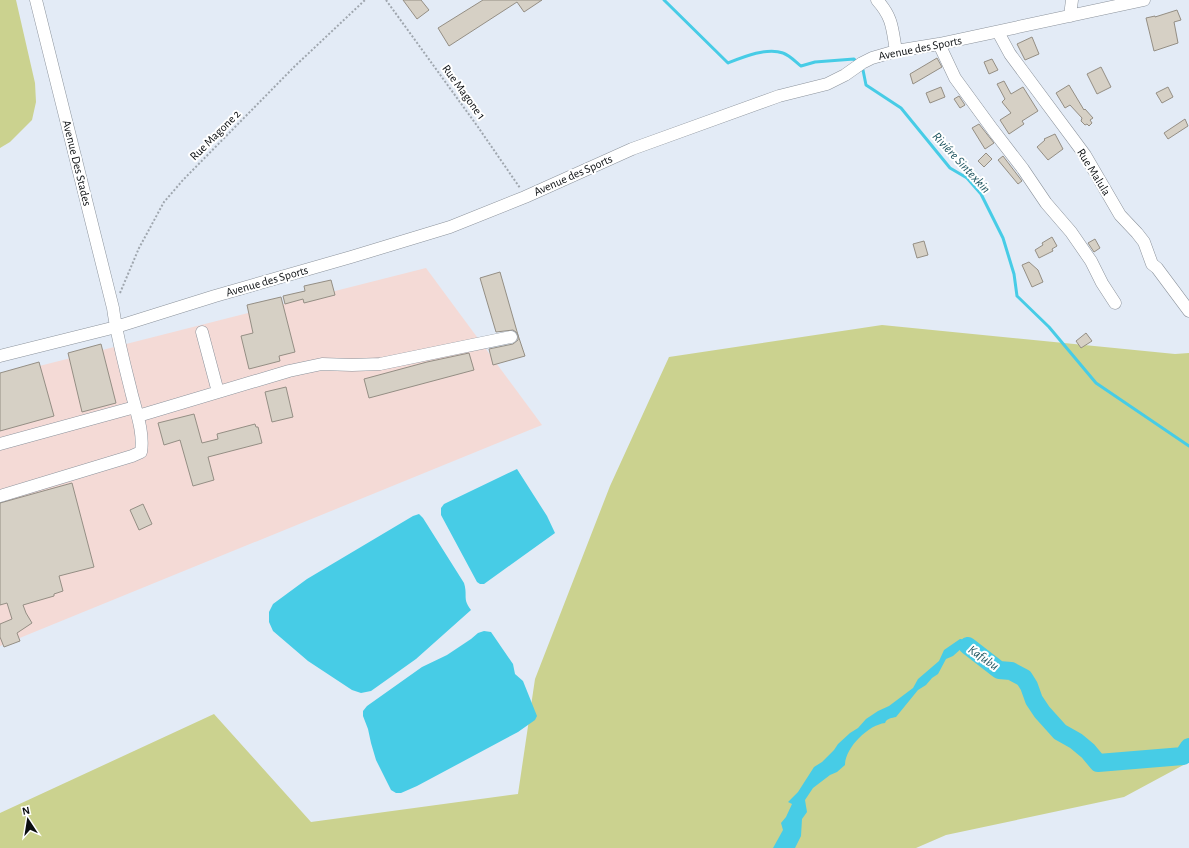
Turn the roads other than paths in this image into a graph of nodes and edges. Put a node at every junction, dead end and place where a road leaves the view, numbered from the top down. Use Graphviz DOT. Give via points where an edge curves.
graph roads {
  1 [pos="36,0"];
  2 [pos="877,0"];
  3 [pos="1072,0"];
  4 [pos="1144,0"];
  5 [pos="1070,16"];
  6 [pos="998,32"];
  7 [pos="939,44"];
  8 [pos="896,51"];
  9 [pos="1116,303"];
  10 [pos="1189,311"];
  11 [pos="116,327"];
  12 [pos="202,332"];
  13 [pos="511,337"];
  14 [pos="0,356"];
  15 [pos="218,392"];
  16 [pos="136,411"];
  17 [pos="0,444"];
  18 [pos="0,496"];
  1 -- 11 [label="street, Avenue Des Stades"];
  2 -- 8 [label="street" via="892,23"];
  3 -- 5 [label="street"];
  4 -- 5 [label="street, Avenue des Sports"];
  5 -- 6 [label="street, Avenue des Sports"];
  6 -- 7 [label="street, Avenue des Sports"];
  6 -- 10 [label="street, Rue Malula" via="1010,54 1085,156 1120,215 1144,242 1152,264"];
  7 -- 8 [label="street, Avenue des Sports"];
  7 -- 9 [label="street" via="954,78 1046,203 1071,232"];
  8 -- 11 [label="street, Avenue des Sports" via="872,58 827,84 779,96 632,149 450,227"];
  11 -- 14 [label="street, Avenue des Sports"];
  11 -- 16 [label="street, Avenue Des Stades"];
  12 -- 15 [label="street"];
  13 -- 15 [label="street" via="380,364 322,364"];
  15 -- 16 [label="street"];
  16 -- 17 [label="street"];
  16 -- 18 [label="street, Avenue Des Stades" via="142,437 141,452"];
}
